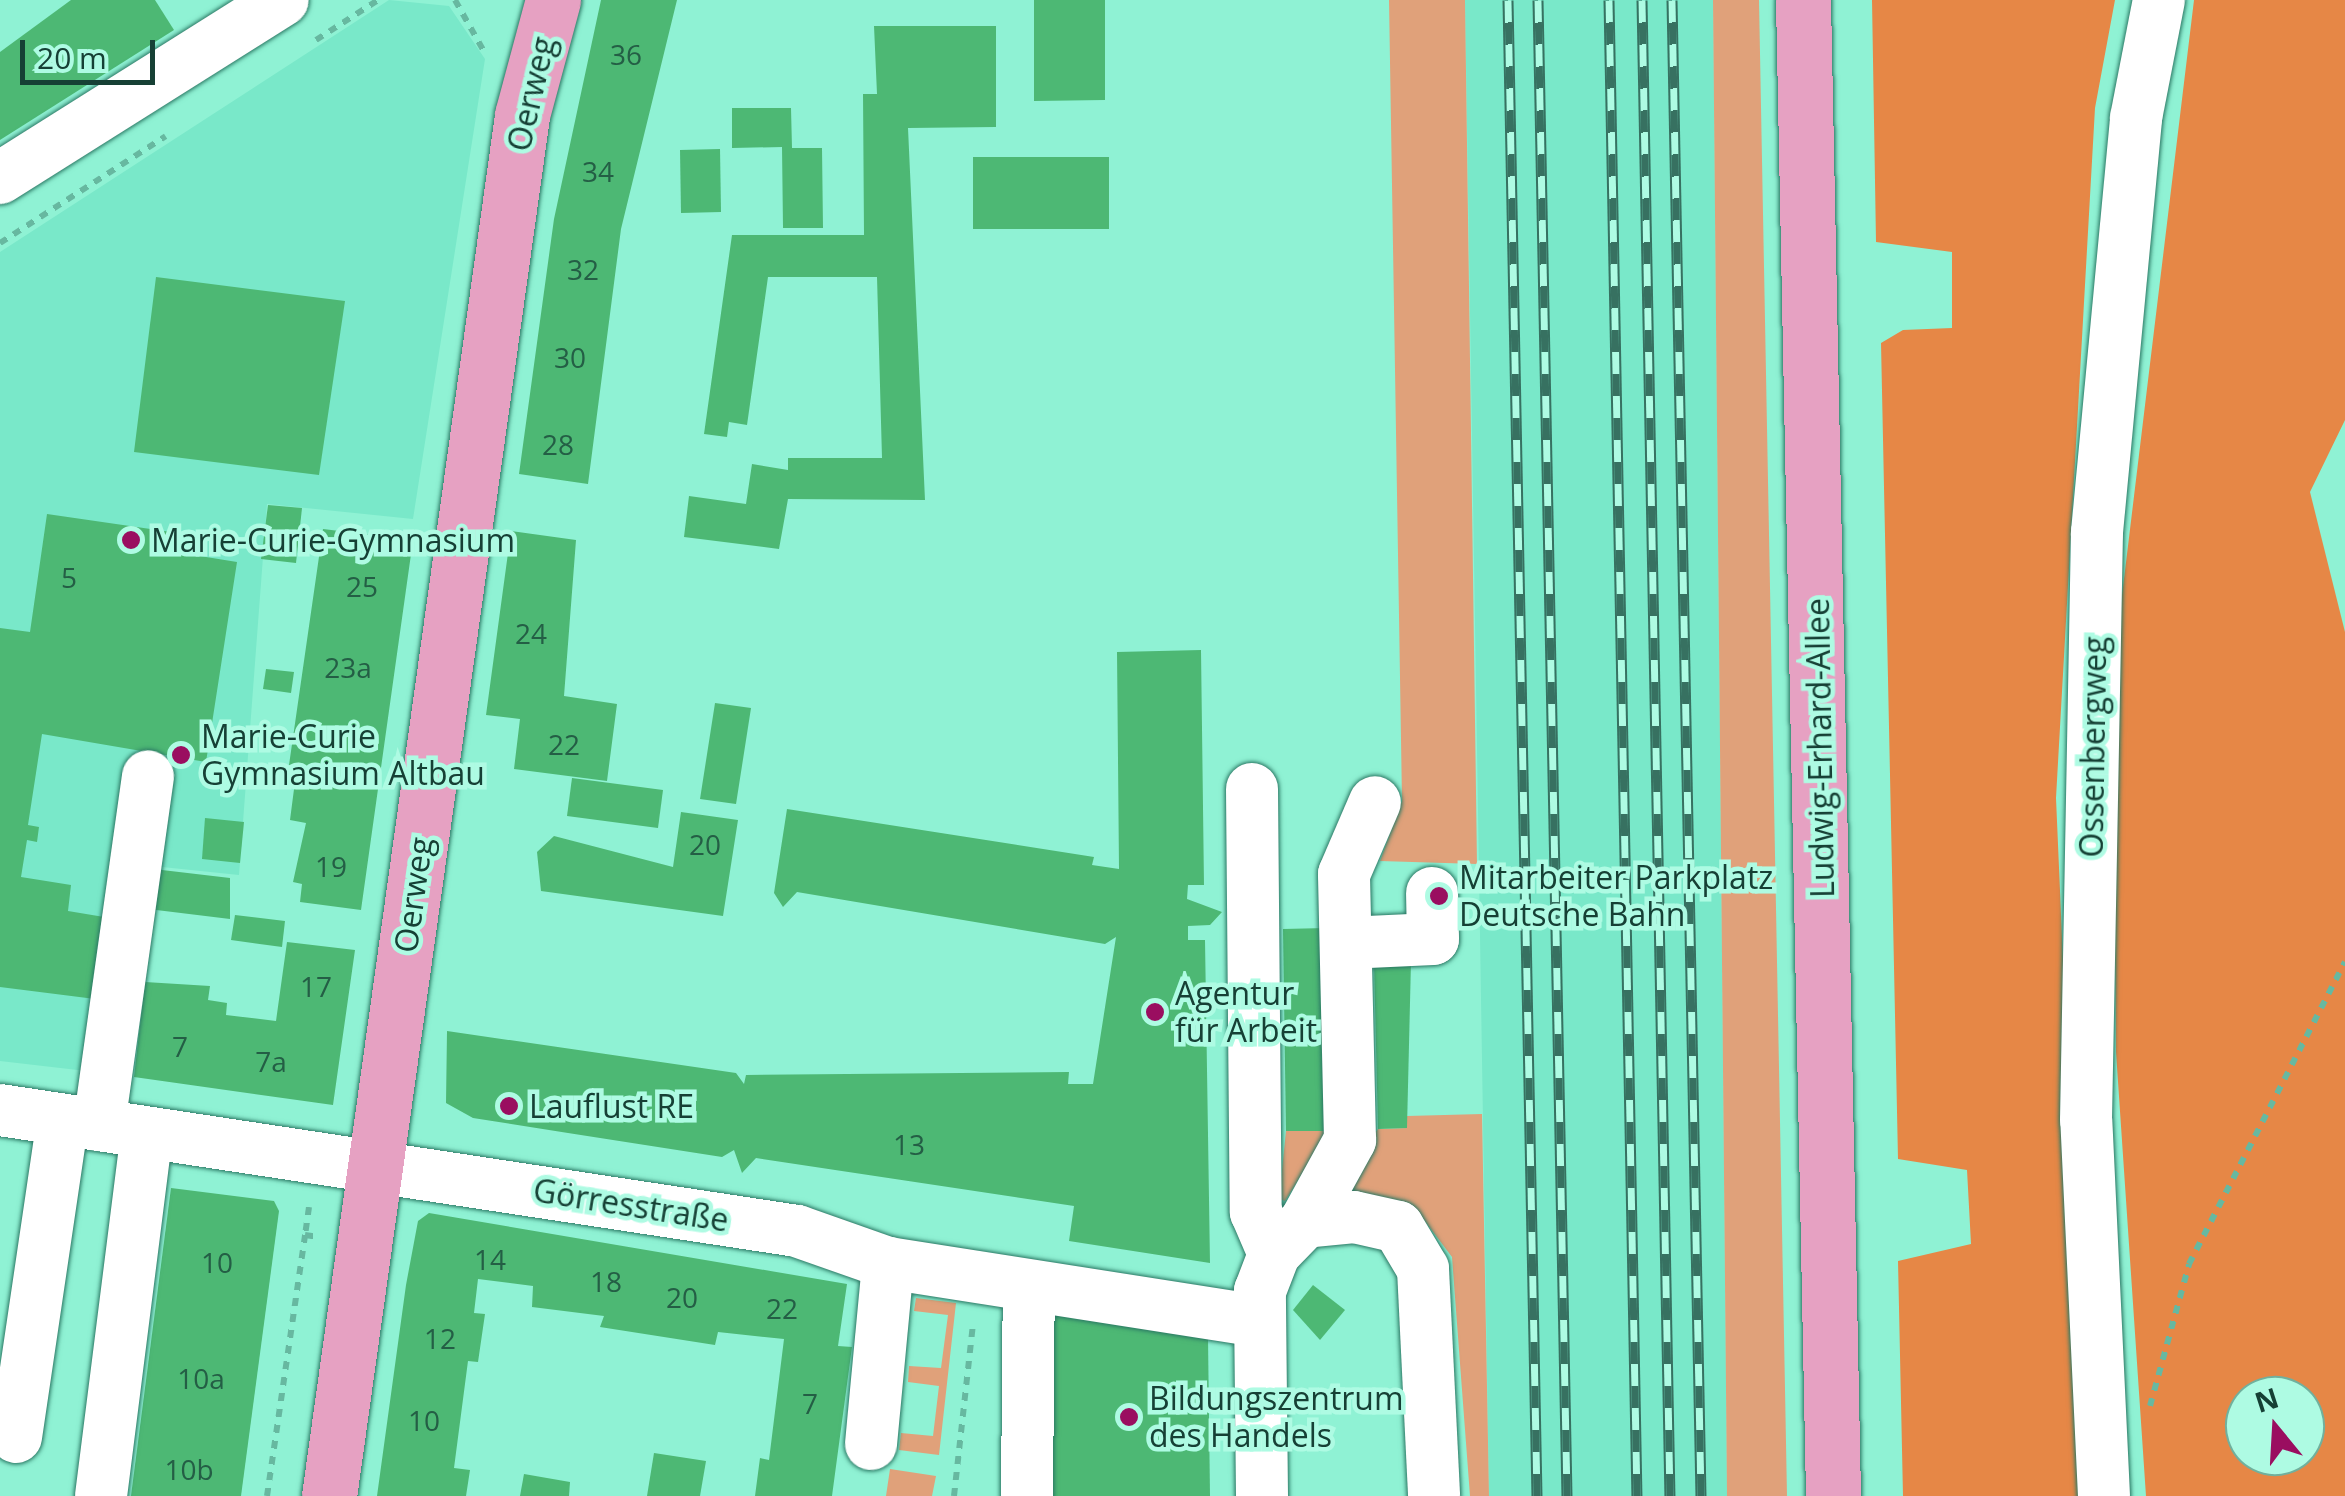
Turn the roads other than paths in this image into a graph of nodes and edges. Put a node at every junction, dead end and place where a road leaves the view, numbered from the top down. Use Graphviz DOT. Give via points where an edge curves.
graph roads {
  1 [pos="283,0"];
  2 [pos="552,0"];
  3 [pos="1803,0"];
  4 [pos="2159,0"];
  5 [pos="0,178"];
  6 [pos="148,776"];
  7 [pos="1252,788"];
  8 [pos="1375,802"];
  9 [pos="1432,893"];
  10 [pos="1346,943"];
  11 [pos="0,1110"];
  12 [pos="103,1126"];
  13 [pos="377,1165"];
  14 [pos="1289,1238"];
  15 [pos="888,1263"];
  16 [pos="1029,1286"];
  17 [pos="1258,1320"];
  18 [pos="16,1438"];
  19 [pos="871,1444"];
  20 [pos="101,1496"];
  21 [pos="330,1496"];
  22 [pos="1027,1496"];
  23 [pos="1262,1496"];
  24 [pos="1434,1496"];
  25 [pos="1833,1496"];
  26 [pos="2104,1496"];
  1 -- 5 [label="street"];
  2 -- 13 [label="main road, Oerweg" via="522,115"];
  3 -- 25 [label="main road, Ludwig-Erhard-Allee"];
  4 -- 26 [label="street, Ossenbergweg" via="2136,118 2097,532 2086,1120"];
  6 -- 12 [label="street"];
  7 -- 14 [label="street" via="1256,1212"];
  8 -- 10 [label="street" via="1344,874"];
  9 -- 10 [label="street" via="1433,939"];
  10 -- 14 [label="street" via="1350,1140"];
  11 -- 12 [label="street, Görresstraße"];
  12 -- 13 [label="street, Görresstraße"];
  12 -- 18 [label="street"];
  12 -- 20 [label="street"];
  13 -- 15 [label="street, Görresstraße" via="798,1231"];
  13 -- 21 [label="main road, Oerweg"];
  14 -- 17 [label="street"];
  14 -- 24 [label="street" via="1354,1217 1398,1227 1422,1268"];
  15 -- 16 [label="street, Görresstraße"];
  15 -- 19 [label="street"];
  16 -- 17 [label="street, Görresstraße"];
  16 -- 22 [label="street"];
  17 -- 23 [label="street"];
}
